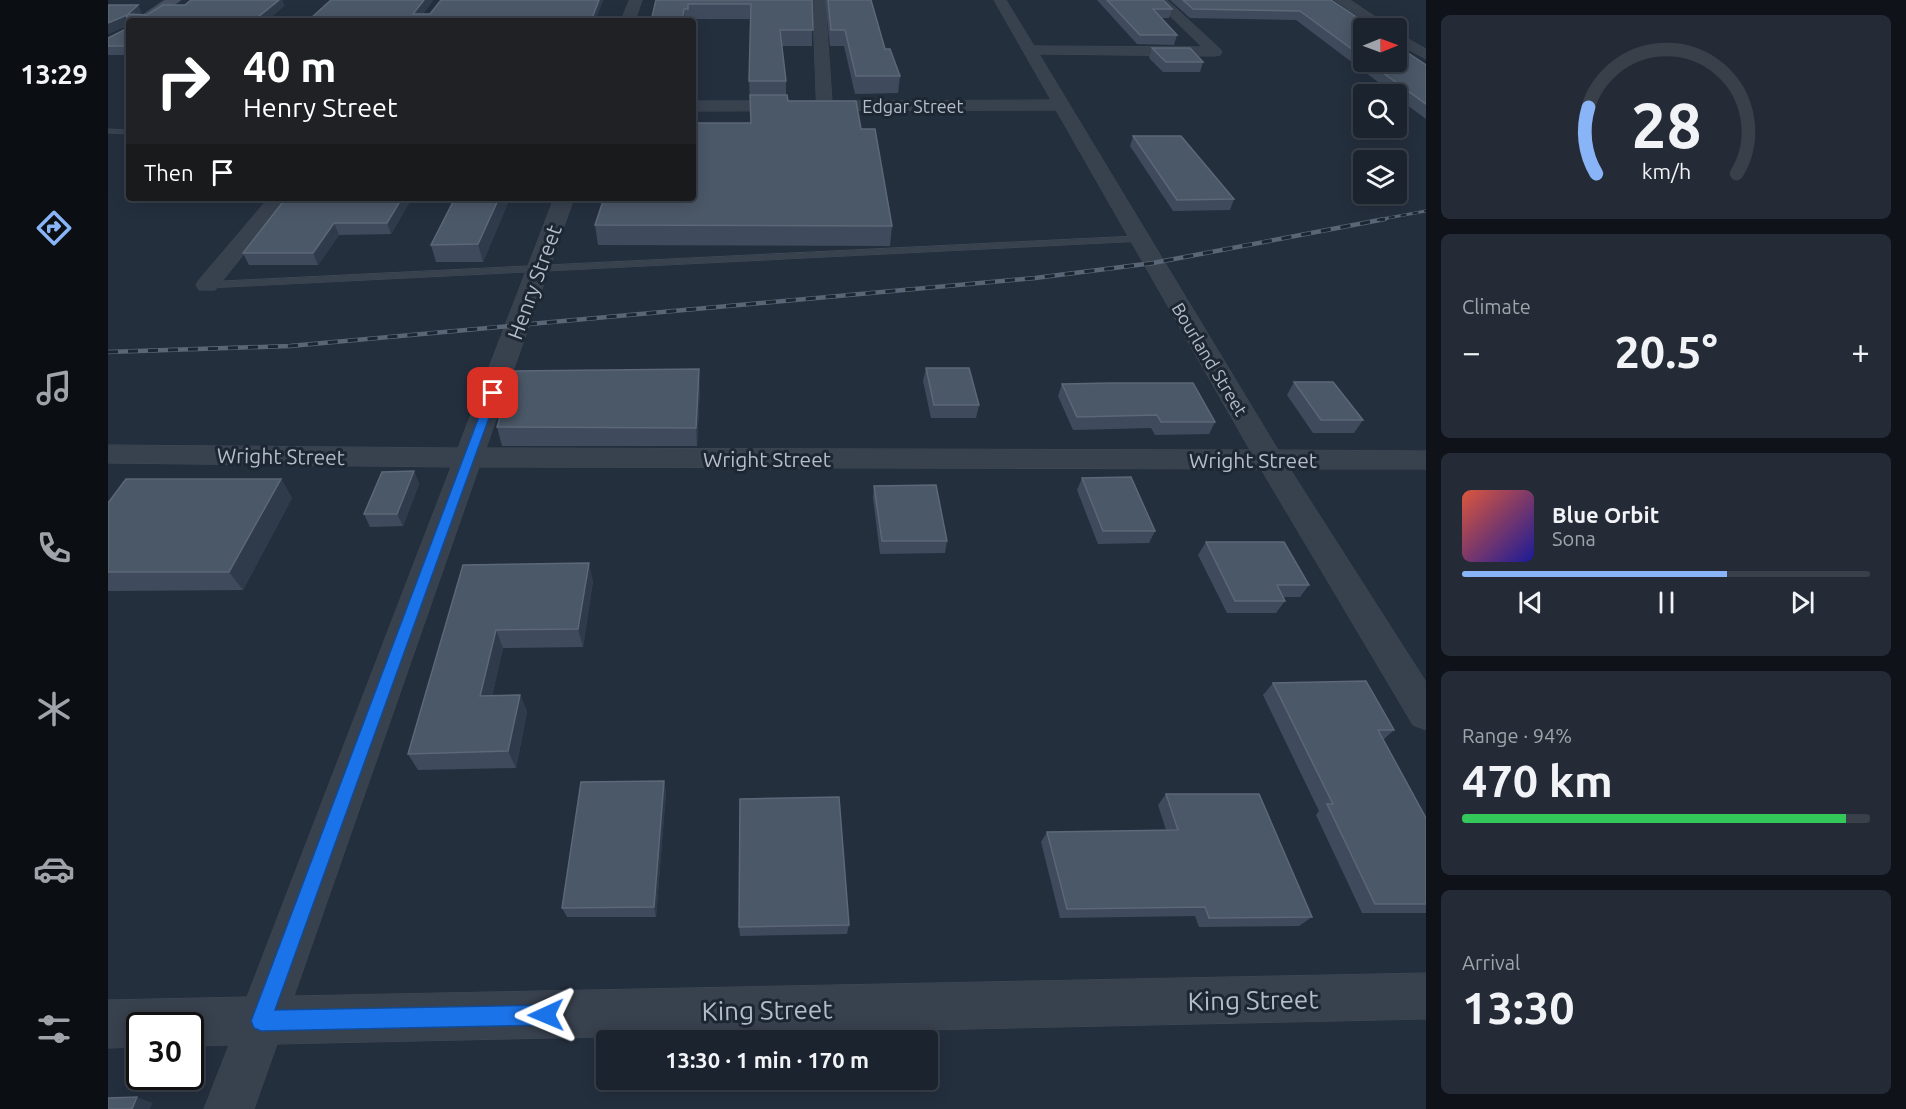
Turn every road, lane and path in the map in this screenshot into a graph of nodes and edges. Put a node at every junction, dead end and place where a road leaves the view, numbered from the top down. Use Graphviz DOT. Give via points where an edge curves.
graph roads {
  1 [pos="174,0"];
  2 [pos="636,0"];
  3 [pos="819,0"];
  4 [pos="1000,0"];
  5 [pos="1160,0"];
  6 [pos="1341,0"];
  7 [pos="146,18"];
  8 [pos="629,18"];
  9 [pos="1369,18"];
  10 [pos="1407,43"];
  11 [pos="1029,50"];
  12 [pos="1426,55"];
  13 [pos="1060,105"];
  14 [pos="696,106"];
  15 [pos="824,106"];
  16 [pos="108,131"];
  17 [pos="126,132"];
  18 [pos="277,201"];
  19 [pos="563,201"];
  20 [pos="1140,239"];
  21 [pos="539,270"];
  22 [pos="207,285"];
  23 [pos="108,454"];
  24 [pos="467,458"];
  25 [pos="1270,460"];
  26 [pos="1426,460"];
  27 [pos="1426,714"];
  28 [pos="1426,996"];
  29 [pos="261,1021"];
  30 [pos="108,1024"];
  31 [pos="229,1109"];
  1 -- 7 [label="main road"];
  2 -- 8 [label="street"];
  3 -- 15 [label="street"];
  4 -- 11 [label="street, Bourland Street"];
  5 -- 11 [label="street" via="1215,52"];
  6 -- 9 [label="street"];
  10 -- 12 [label="street"];
  11 -- 13 [label="street, Bourland Street"];
  13 -- 15 [label="street, Edgar Street"];
  13 -- 20 [label="street, Bourland Street"];
  14 -- 15 [label="street, Edgar Street"];
  16 -- 17 [label="lane"];
  18 -- 22 [label="street"];
  19 -- 21 [label="street, Henry Street"];
  20 -- 21 [label="lane"];
  20 -- 25 [label="street, Bourland Street"];
  21 -- 22 [label="lane"];
  21 -- 24 [label="street, Henry Street"];
  23 -- 24 [label="street, Wright Street"];
  24 -- 25 [label="street, Wright Street"];
  24 -- 29 [label="street, Henry Street"];
  25 -- 26 [label="street, Wright Street"];
  25 -- 27 [label="street, Bourland Street"];
  28 -- 29 [label="street, King Street"];
  29 -- 30 [label="street, King Street"];
  29 -- 31 [label="street, Henry Street"];
}
